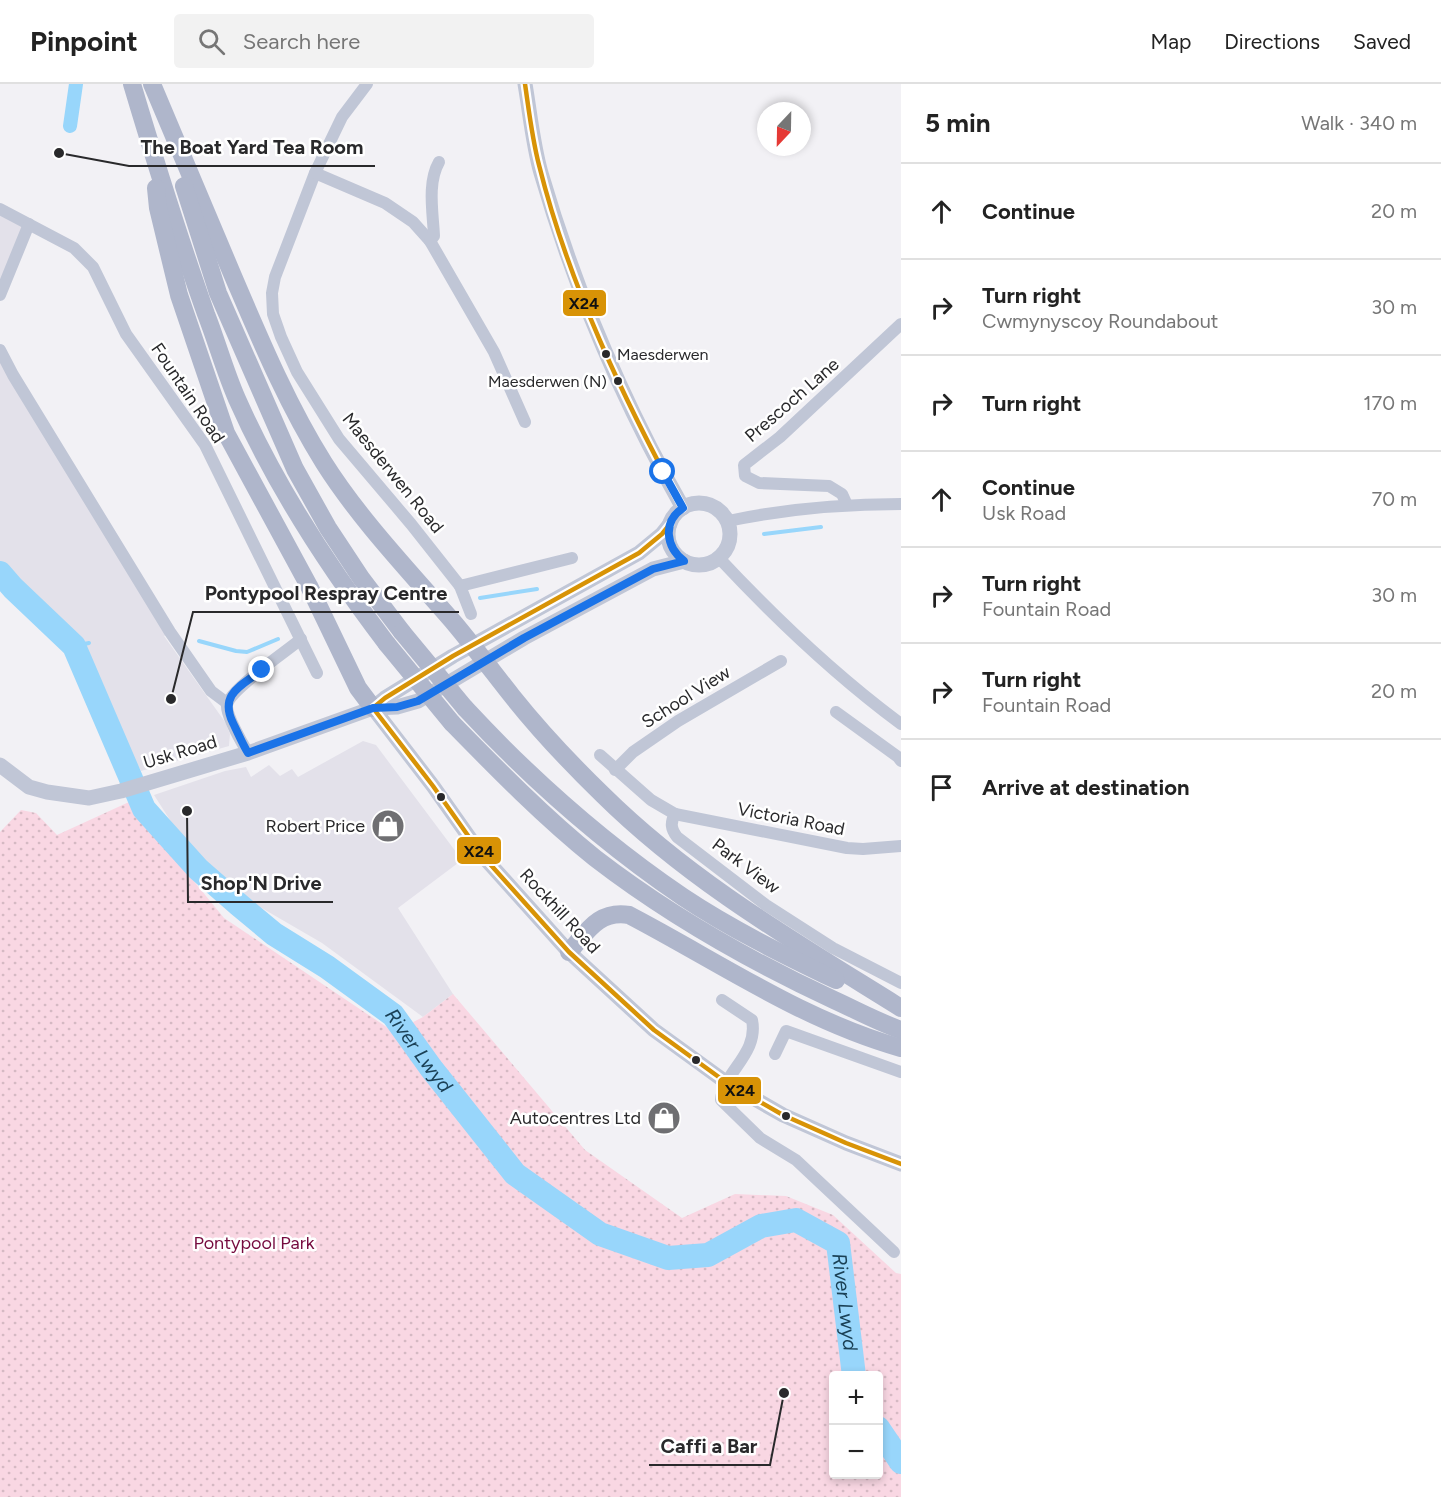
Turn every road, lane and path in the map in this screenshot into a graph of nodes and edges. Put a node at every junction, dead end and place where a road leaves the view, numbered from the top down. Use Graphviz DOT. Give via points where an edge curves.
graph roads {
  1 [pos="132,84"];
  2 [pos="152,84"];
  3 [pos="367,84"];
  4 [pos="525,84"];
  5 [pos="152,151"];
  6 [pos="439,162"];
  7 [pos="315,174"];
  8 [pos="0,209"];
  9 [pos="29,224"];
  10 [pos="430,241"];
  11 [pos="0,295"];
  12 [pos="901,324"];
  13 [pos="0,350"];
  14 [pos="525,422"];
  15 [pos="901,504"];
  16 [pos="847,506"];
  17 [pos="683,508"];
  18 [pos="728,522"];
  19 [pos="670,524"];
  20 [pos="572,558"];
  21 [pos="719,558"];
  22 [pos="684,561"];
  23 [pos="460,586"];
  24 [pos="471,614"];
  25 [pos="301,639"];
  26 [pos="472,645"];
  27 [pos="486,661"];
  28 [pos="781,661"];
  29 [pos="317,673"];
  30 [pos="227,703"];
  31 [pos="373,708"];
  32 [pos="837,712"];
  33 [pos="901,724"];
  34 [pos="248,753"];
  35 [pos="600,754"];
  36 [pos="901,761"];
  37 [pos="0,765"];
  38 [pos="615,770"];
  39 [pos="675,814"];
  40 [pos="901,846"];
  41 [pos="569,952"];
  42 [pos="901,983"];
  43 [pos="722,1000"];
  44 [pos="901,1009"];
  45 [pos="901,1030"];
  46 [pos="901,1048"];
  47 [pos="775,1054"];
  48 [pos="901,1072"];
  49 [pos="727,1083"];
  50 [pos="901,1164"];
  51 [pos="894,1252"];
  1 -- 5 [label="main road"];
  2 -- 26 [label="main road" via="261,341 325,464"];
  2 -- 44 [label="main road, bridge" via="218,293 295,469 335,538 402,632 505,751 613,847 685,898 759,941"];
  3 -- 7 [label="street, Maesderwen Road" via="342,117"];
  4 -- 17 [label="street" via="541,172 586,306 629,408"];
  5 -- 31 [label="main road" via="158,208 179,295 226,433 309,586 358,688"];
  5 -- 45 [label="main road, bridge" via="237,399 278,479 344,587 453,723 559,827 638,889 748,958"];
  6 -- 10 [label="street" via="434,171 434,236"];
  7 -- 10 [label="street" via="385,203"];
  7 -- 23 [label="street, Maesderwen Road" via="275,278 273,314 280,337 339,439"];
  8 -- 9 [label="street, Fountain Road"];
  9 -- 11 [label="street"];
  9 -- 25 [label="street, Fountain Road" via="74,248 93,267 126,334 205,446"];
  10 -- 14 [label="street" via="494,352"];
  12 -- 16 [label="street, Prescoch Lane" via="780,437 744,465 745,476 759,483 829,486 842,494"];
  13 -- 30 [label="street" via="170,632 212,691"];
  15 -- 16 [label="street"];
  16 -- 18 [label="street" via="770,512"];
  17 -- 18 [label="street" via="705,503 723,513"];
  17 -- 19 [label="street"];
  18 -- 21 [label="street" via="728,547"];
  19 -- 22 [label="street" via="669,541"];
  19 -- 26 [label="street" via="639,553"];
  20 -- 23 [label="street" via="555,568"];
  21 -- 22 [label="street" via="701,565"];
  21 -- 33 [label="street" via="796,637"];
  22 -- 27 [label="street" via="653,569"];
  23 -- 24 [label="street, Maesderwen Road"];
  25 -- 29 [label="street, Fountain Road"];
  25 -- 30 [label="street" via="236,690"];
  26 -- 27 [label="main road"];
  26 -- 31 [label="street"];
  27 -- 31 [label="street" via="418,701"];
  27 -- 44 [label="main road" via="556,748 654,841 717,891"];
  28 -- 38 [label="street, School View" via="678,721 633,752"];
  30 -- 34 [label="street" via="227,712"];
  31 -- 34 [label="street, Usk Road"];
  31 -- 41 [label="street, Rockhill Road" via="481,854"];
  32 -- 36 [label="street"];
  34 -- 37 [label="street, Usk Road" via="89,798 29,787"];
  35 -- 38 [label="street"];
  38 -- 39 [label="street"];
  39 -- 40 [label="street, Victoria Road" via="848,848"];
  39 -- 42 [label="street, Park View" via="672,830 677,837 766,905 833,948"];
  41 -- 46 [label="main road" via="602,917 629,915 821,1020"];
  41 -- 49 [label="street, Rockhill Road" via="654,1030"];
  43 -- 49 [label="street" via="752,1020 754,1031 742,1062"];
  47 -- 48 [label="street" via="786,1031"];
  49 -- 50 [label="street, Rockhill Road" via="783,1115"];
  49 -- 51 [label="street" via="721,1100 760,1138 796,1160"];
}
